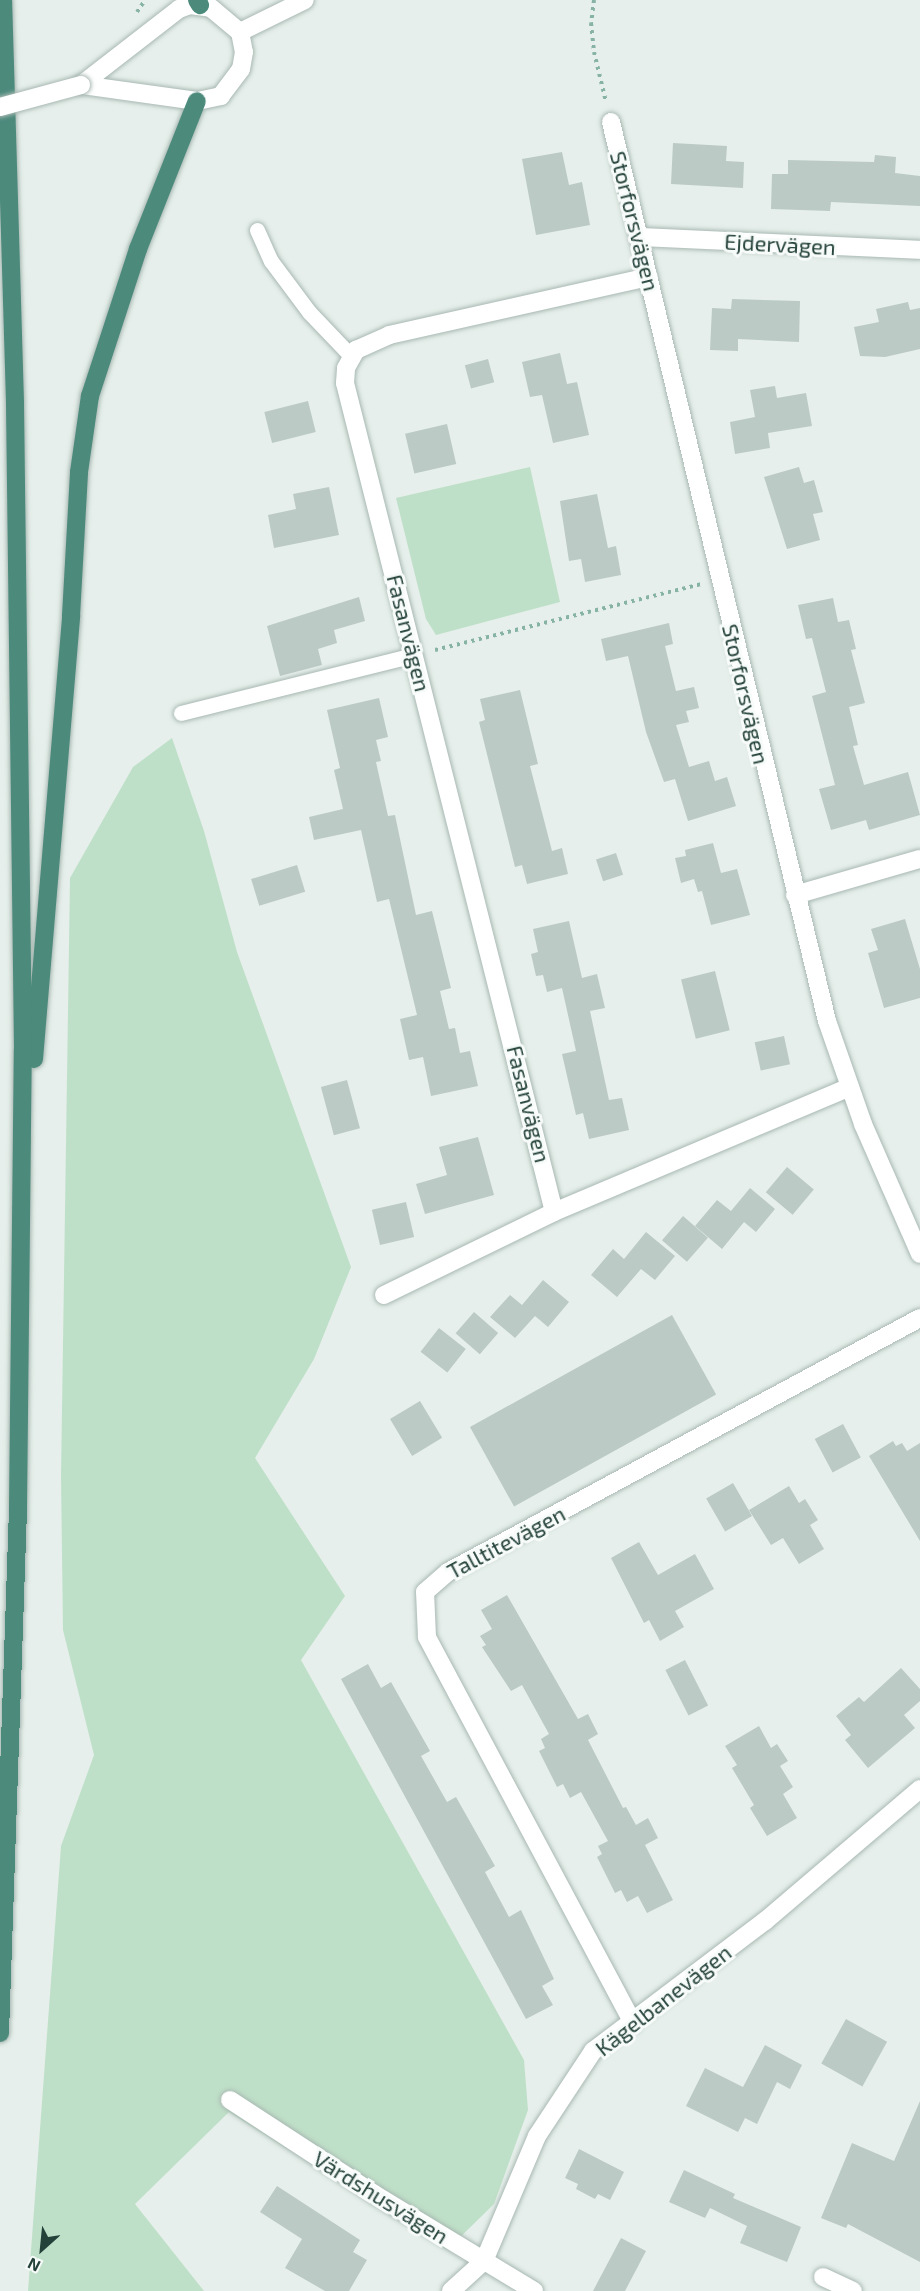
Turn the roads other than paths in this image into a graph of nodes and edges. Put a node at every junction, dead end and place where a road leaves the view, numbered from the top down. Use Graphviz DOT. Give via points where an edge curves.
graph roads {
  1 [pos="3,0"];
  2 [pos="305,0"];
  3 [pos="199,3"];
  4 [pos="240,32"];
  5 [pos="81,85"];
  6 [pos="197,101"];
  7 [pos="0,107"];
  8 [pos="611,122"];
  9 [pos="257,230"];
  10 [pos="639,237"];
  11 [pos="920,250"];
  12 [pos="649,277"];
  13 [pos="351,356"];
  14 [pos="414,655"];
  15 [pos="181,713"];
  16 [pos="920,859"];
  17 [pos="795,895"];
  18 [pos="850,1087"];
  19 [pos="22,1197"];
  20 [pos="554,1212"];
  21 [pos="920,1254"];
  22 [pos="384,1295"];
  23 [pos="920,1318"];
  24 [pos="920,1789"];
  25 [pos="633,2023"];
  26 [pos="0,2033"];
  27 [pos="230,2100"];
  28 [pos="484,2261"];
  29 [pos="823,2277"];
  30 [pos="451,2291"];
  31 [pos="534,2291"];
  32 [pos="853,2291"];
  1 -- 19 [label="highway" via="21,675"];
  2 -- 4 [label="street"];
  3 -- 4 [label="street" via="220,13"];
  3 -- 5 [label="street" via="179,9"];
  4 -- 6 [label="street" via="244,52 236,79 221,96"];
  5 -- 6 [label="street"];
  5 -- 7 [label="street, bridge"];
  6 -- 19 [label="highway" via="138,249 90,396 79,472 72,616"];
  8 -- 10 [label="street, Storforsvägen"];
  9 -- 13 [label="lane" via="271,261 309,312"];
  10 -- 11 [label="street, Ejdervägen"];
  10 -- 12 [label="street, Storforsvägen"];
  12 -- 13 [label="street" via="389,335"];
  12 -- 17 [label="street, Storforsvägen"];
  13 -- 14 [label="street, Fasanvägen" via="345,383"];
  14 -- 15 [label="lane"];
  14 -- 20 [label="street, Fasanvägen" via="472,873"];
  16 -- 17 [label="street"];
  17 -- 18 [label="street, Storforsvägen" via="827,1021"];
  18 -- 20 [label="street"];
  18 -- 21 [label="street, Storforsvägen"];
  19 -- 26 [label="highway" via="17,1568"];
  20 -- 22 [label="street"];
  23 -- 25 [label="street, Talltitevägen" via="448,1572 426,1592 427,1637"];
  24 -- 25 [label="street, Kägelbanevägen" via="765,1921"];
  25 -- 28 [label="street, Kägelbanevägen" via="593,2051 537,2136"];
  27 -- 28 [label="street, Värdshusvägen"];
  28 -- 30 [label="street, Kägelbanevägen"];
  28 -- 31 [label="street, Värdshusvägen"];
  29 -- 32 [label="street"];
}
